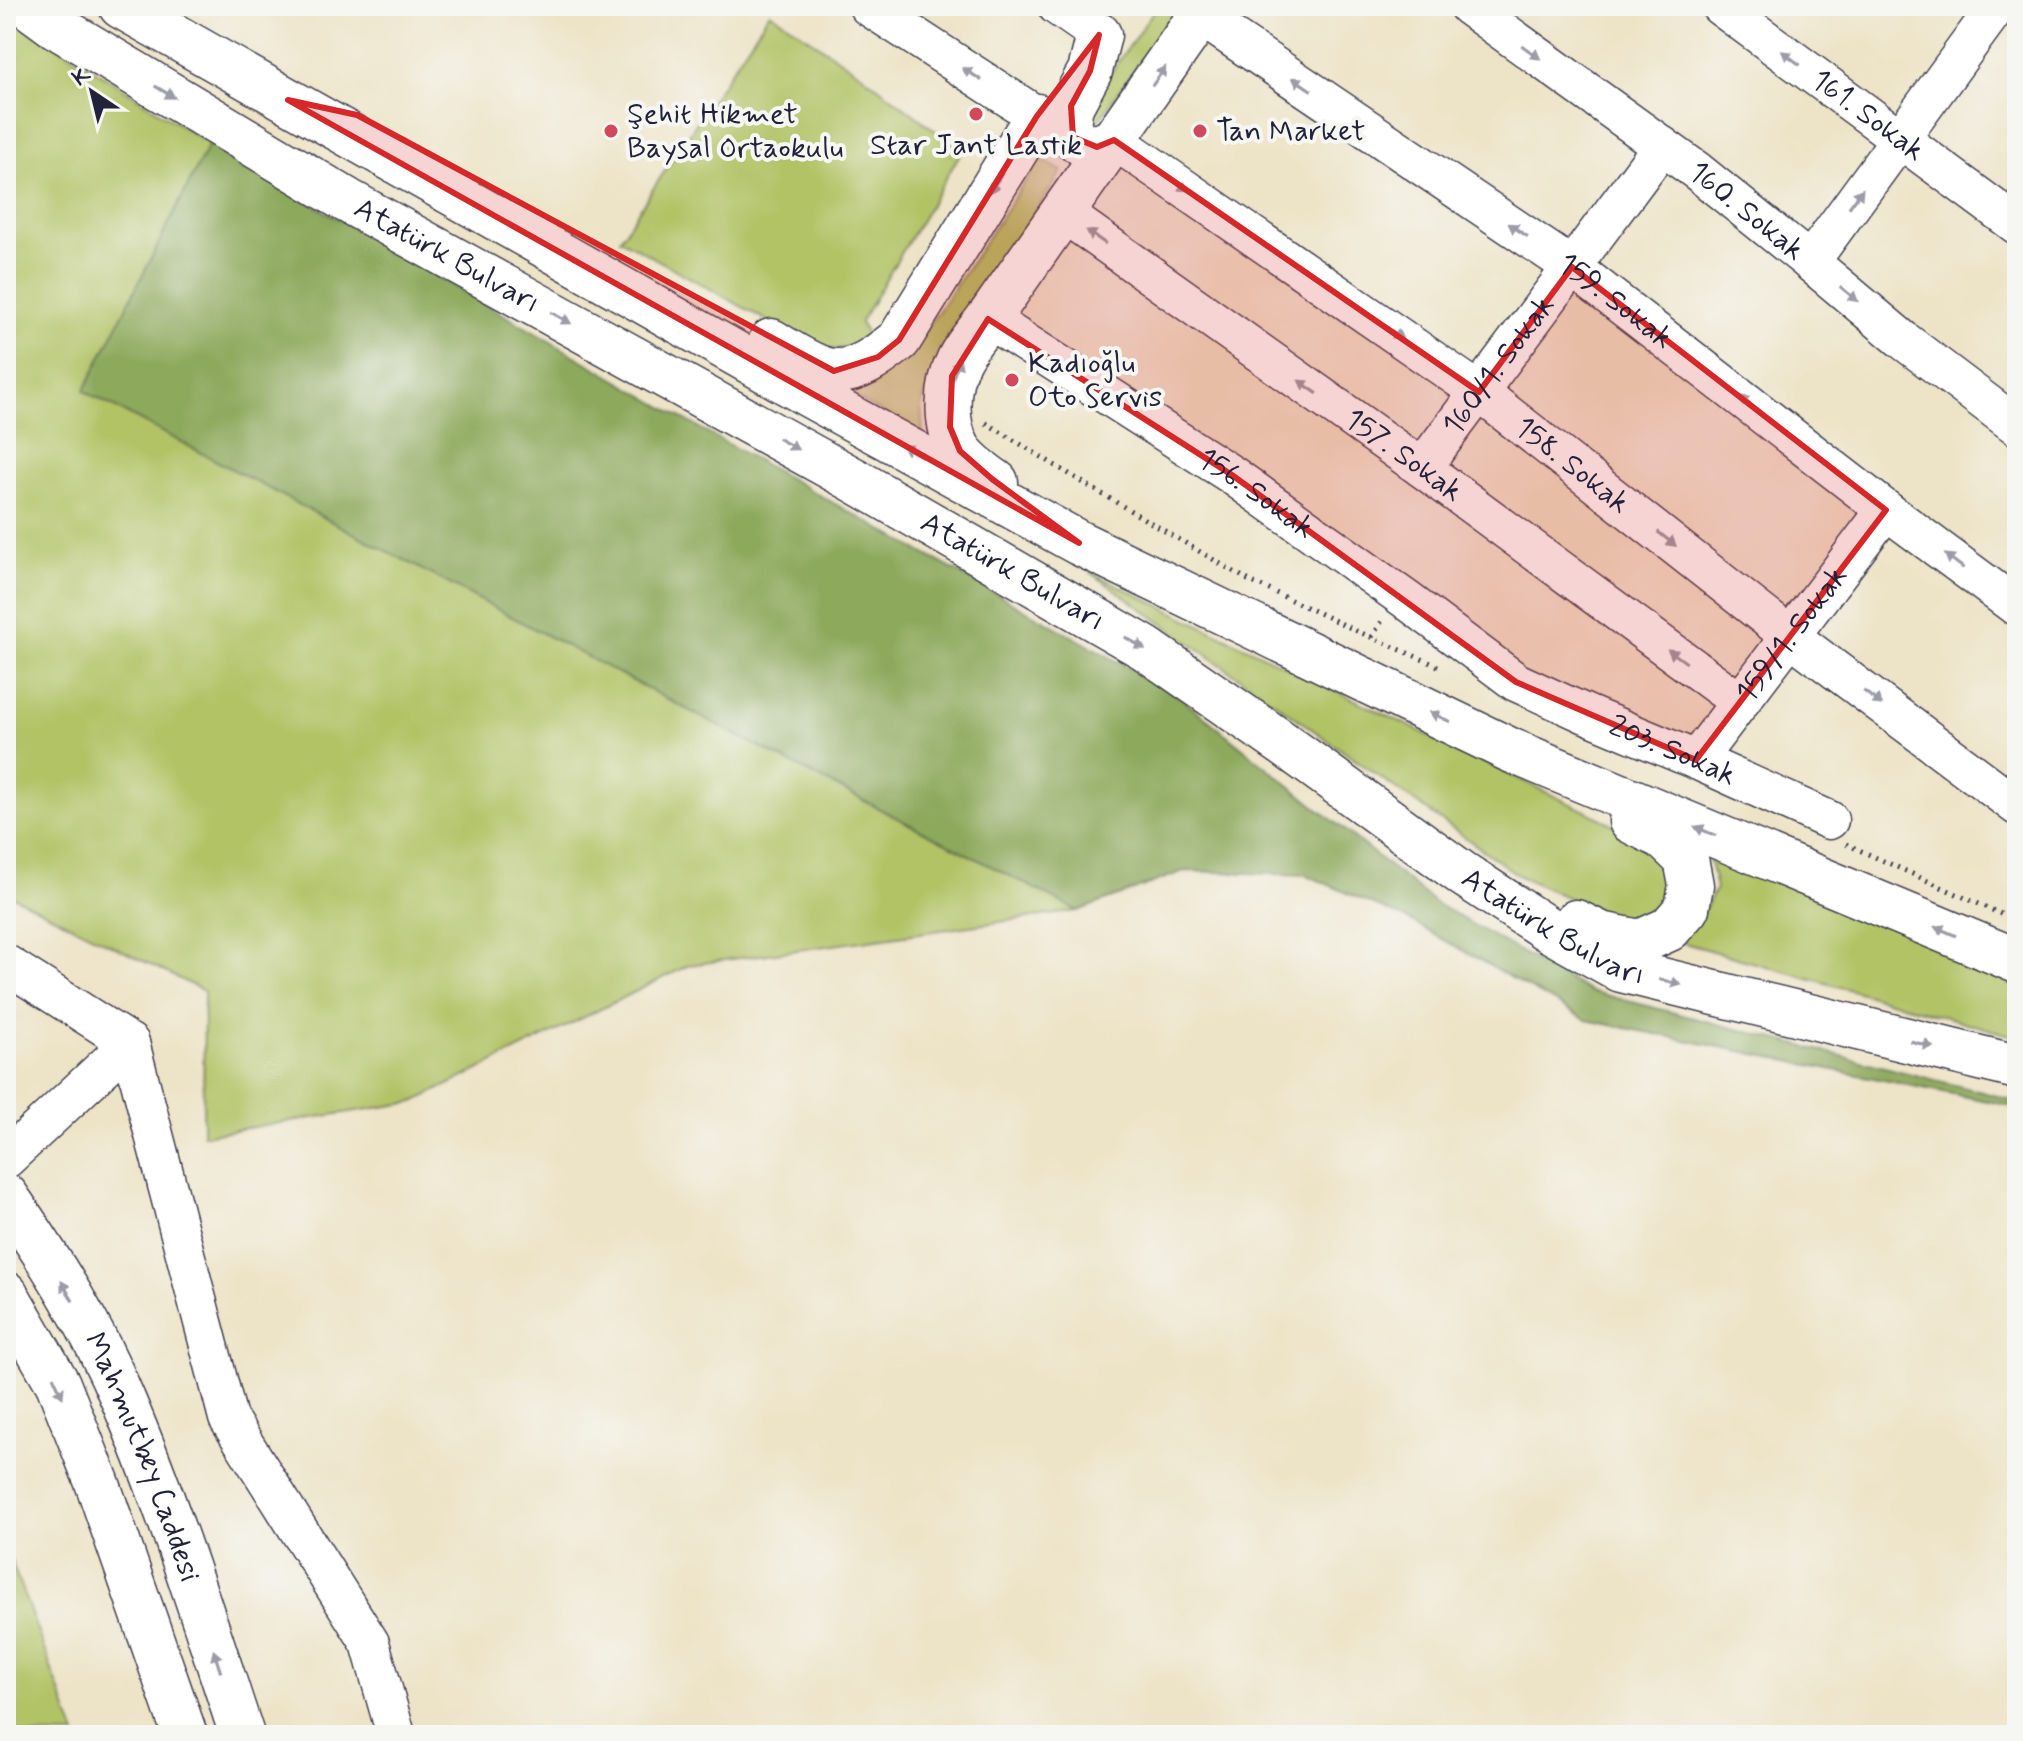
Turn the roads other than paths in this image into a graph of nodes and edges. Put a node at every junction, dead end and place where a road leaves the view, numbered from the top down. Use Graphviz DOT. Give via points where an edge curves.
graph roads {
  1 [pos="28,6"];
  2 [pos="121,6"];
  3 [pos="868,6"];
  4 [pos="1057,6"];
  5 [pos="1468,6"];
  6 [pos="1720,6"];
  7 [pos="1997,6"];
  8 [pos="1204,11"];
  9 [pos="1110,21"];
  10 [pos="2017,21"];
  11 [pos="288,100"];
  12 [pos="1037,116"];
  13 [pos="1899,138"];
  14 [pos="1114,140"];
  15 [pos="1662,146"];
  16 [pos="1063,213"];
  17 [pos="2017,225"];
  18 [pos="1810,262"];
  19 [pos="1572,267"];
  20 [pos="988,319"];
  21 [pos="1479,392"];
  22 [pos="2017,426"];
  23 [pos="1422,468"];
  24 [pos="1886,510"];
  25 [pos="1079,543"];
  26 [pos="2017,607"];
  27 [pos="1790,636"];
  28 [pos="1516,682"];
  29 [pos="1740,702"];
  30 [pos="1510,750"];
  31 [pos="1696,760"];
  32 [pos="2017,806"];
  33 [pos="1829,820"];
  34 [pos="1432,851"];
  35 [pos="2017,961"];
  36 [pos="6,964"];
  37 [pos="130,1043"];
  38 [pos="2017,1067"];
  39 [pos="6,1159"];
  40 [pos="6,1196"];
  41 [pos="6,1294"];
  42 [pos="185,1735"];
  43 [pos="242,1735"];
  44 [pos="396,1735"];
  1 -- 34 [label="main road, Atatürk Bulvarı, one-way" via="348,201 856,481 1145,648"];
  2 -- 11 [label="main road, Atatürk Bulvarı"];
  12 -- 3 [label="street, one-way"];
  4 -- 9 [label="street"];
  5 -- 15 [label="street, 160. Sokak, one-way"];
  13 -- 6 [label="street, 161. Sokak, one-way"];
  7 -- 10 [label="street"];
  7 -- 13 [label="street"];
  14 -- 8 [label="main road, one-way"];
  19 -- 8 [label="street, 159. Sokak, one-way"];
  9 -- 12 [label="main road"];
  9 -- 14 [label="main road" via="1068,123 1073,137 1084,145 1097,147"];
  12 -- 11 [label="main road, one-way" via="899,340 878,357 834,371 814,365 357,115"];
  25 -- 11 [label="main road, Atatürk Bulvarı, one-way"];
  13 -- 17 [label="street, 161. Sokak"];
  18 -- 13 [label="street, one-way"];
  14 -- 16 [label="main road"];
  14 -- 21 [label="street, 158. Sokak, one-way"];
  15 -- 18 [label="street, 160. Sokak"];
  15 -- 19 [label="street, 160/1. Sokak"];
  16 -- 20 [label="main road"];
  23 -- 16 [label="street, 157. Sokak, one-way"];
  18 -- 22 [label="street, 160. Sokak, one-way"];
  19 -- 21 [label="street, 160/1. Sokak"];
  24 -- 19 [label="street, 159. Sokak, one-way"];
  25 -- 20 [label="main road, one-way" via="981,470 960,451 950,427 952,376"];
  20 -- 28 [label="street, 156. Sokak" via="1232,475"];
  21 -- 23 [label="street, 160/1. Sokak"];
  21 -- 27 [label="street, 158. Sokak, one-way"];
  29 -- 23 [label="street, 157. Sokak, one-way"];
  26 -- 24 [label="street, 159. Sokak, one-way"];
  24 -- 27 [label="street, 159/1. Sokak"];
  30 -- 25 [label="main road, Atatürk Bulvarı, one-way"];
  27 -- 29 [label="street, 159/1. Sokak"];
  27 -- 32 [label="street, 158. Sokak, one-way"];
  28 -- 31 [label="street, 203. Sokak"];
  29 -- 31 [label="street, 159/1. Sokak"];
  30 -- 34 [label="main road" via="1560,791 1663,837 1686,859 1691,885 1687,908 1669,929 1640,942 1601,934 1561,915 1496,871"];
  35 -- 30 [label="main road, Atatürk Bulvarı, one-way"];
  31 -- 33 [label="street, 203. Sokak"];
  34 -- 38 [label="main road, Atatürk Bulvarı, one-way" via="1549,930 1621,970"];
  36 -- 37 [label="street"];
  37 -- 39 [label="street"];
  37 -- 44 [label="street" via="228,1418 370,1643"];
  43 -- 40 [label="main road, Mahmutbey Caddesi, one-way" via="124,1400 42,1247"];
  41 -- 42 [label="main road, Mahmutbey Caddesi, one-way" via="58,1384"];
}
